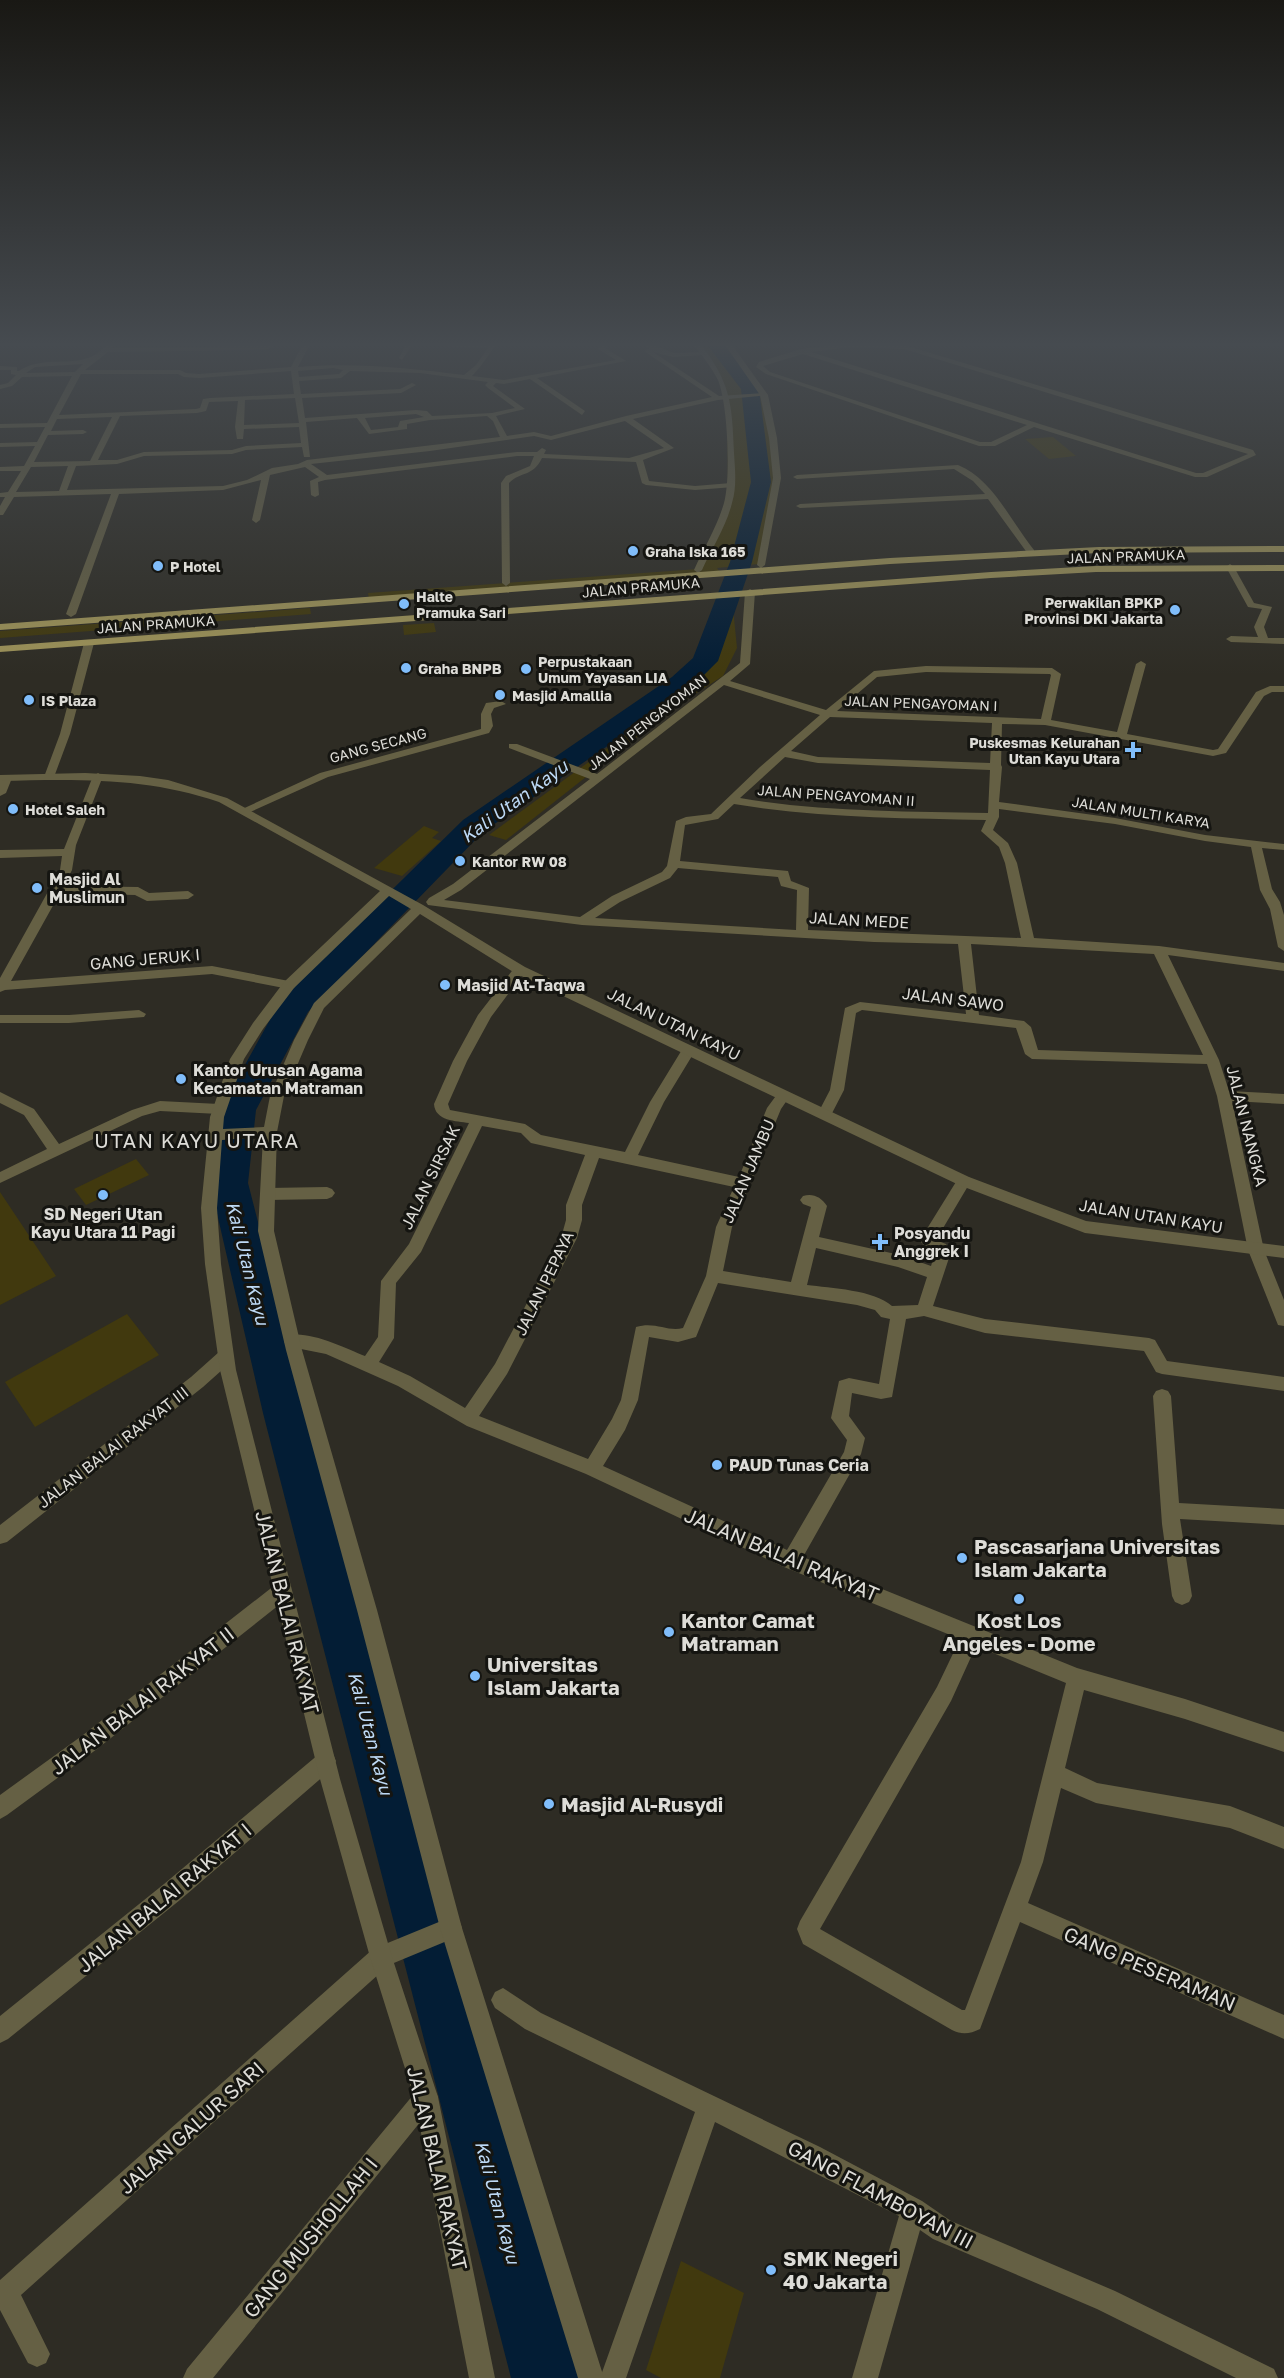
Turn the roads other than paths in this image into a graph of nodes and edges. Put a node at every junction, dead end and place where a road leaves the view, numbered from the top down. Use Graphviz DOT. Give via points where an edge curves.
graph roads {
  1 [pos="35,453"];
  2 [pos="98,453"];
  3 [pos="189,453"];
  4 [pos="305,453"];
  5 [pos="401,453"];
  6 [pos="656,453"];
  7 [pos="728,453"];
  8 [pos="774,453"];
  9 [pos="1126,453"];
  10 [pos="1251,453"];
  11 [pos="535,454"];
  12 [pos="639,459"];
  13 [pos="74,463"];
  14 [pos="93,463"];
  15 [pos="306,463"];
  16 [pos="27,466"];
  17 [pos="0,469"];
  18 [pos="267,473"];
  19 [pos="797,477"];
  20 [pos="325,478"];
  21 [pos="123,482"];
  22 [pos="731,485"];
  23 [pos="117,492"];
  24 [pos="62,494"];
  25 [pos="5,495"];
  26 [pos="315,495"];
  27 [pos="990,496"];
  28 [pos="800,506"];
  29 [pos="0,513"];
  30 [pos="256,520"];
  31 [pos="1284,543"];
  32 [pos="1029,549"];
  33 [pos="1284,549"];
  34 [pos="1121,562"];
  35 [pos="1284,562"];
  36 [pos="757,567"];
  37 [pos="1230,567"];
  38 [pos="1284,568"];
  39 [pos="1096,569"];
  40 [pos="698,570"];
  41 [pos="730,570"];
  42 [pos="656,572"];
  43 [pos="644,579"];
  44 [pos="506,583"];
  45 [pos="746,590"];
  46 [pos="71,614"];
  47 [pos="0,619"];
  48 [pos="363,619"];
  49 [pos="0,627"];
  50 [pos="1231,639"];
  51 [pos="1264,641"];
  52 [pos="0,643"];
  53 [pos="89,643"];
  54 [pos="1283,643"];
  55 [pos="0,649"];
  56 [pos="1141,664"];
  57 [pos="723,682"];
  58 [pos="1284,689"];
  59 [pos="501,704"];
  60 [pos="827,714"];
  61 [pos="997,720"];
  62 [pos="1045,722"];
  63 [pos="1121,735"];
  64 [pos="513,746"];
  65 [pos="783,753"];
  66 [pos="997,767"];
  67 [pos="98,776"];
  68 [pos="49,777"];
  69 [pos="3,778"];
  70 [pos="598,778"];
  71 [pos="0,793"];
  72 [pos="732,800"];
  73 [pos="244,811"];
  74 [pos="993,811"];
  75 [pos="1256,844"];
  76 [pos="1284,847"];
  77 [pos="69,852"];
  78 [pos="0,854"];
  79 [pos="673,864"];
  80 [pos="55,889"];
  81 [pos="389,893"];
  82 [pos="188,895"];
  83 [pos="419,904"];
  84 [pos="582,921"];
  85 [pos="802,934"];
  86 [pos="964,941"];
  87 [pos="1028,942"];
  88 [pos="1284,947"];
  89 [pos="1159,950"];
  90 [pos="1284,967"];
  91 [pos="520,970"];
  92 [pos="289,985"];
  93 [pos="1,987"];
  94 [pos="139,1014"];
  95 [pos="973,1017"];
  96 [pos="0,1019"];
  97 [pos="688,1051"];
  98 [pos="1212,1060"];
  99 [pos="783,1096"];
  100 [pos="1224,1096"];
  101 [pos="0,1097"];
  102 [pos="1284,1099"];
  103 [pos="219,1109"];
  104 [pos="824,1115"];
  105 [pos="478,1120"];
  106 [pos="266,1132"];
  107 [pos="220,1135"];
  108 [pos="57,1152"];
  109 [pos="594,1152"];
  110 [pos="629,1158"];
  111 [pos="0,1178"];
  112 [pos="964,1181"];
  113 [pos="744,1184"];
  114 [pos="327,1193"];
  115 [pos="268,1194"];
  116 [pos="808,1200"];
  117 [pos="809,1240"];
  118 [pos="1256,1250"];
  119 [pos="1284,1252"];
  120 [pos="935,1274"];
  121 [pos="714,1276"];
  122 [pos="796,1291"];
  123 [pos="924,1310"];
  124 [pos="899,1314"];
  125 [pos="1284,1320"];
  126 [pos="292,1341"];
  127 [pos="225,1357"];
  128 [pos="369,1365"];
  129 [pos="1284,1384"];
  130 [pos="1162,1396"];
  131 [pos="468,1418"];
  132 [pos="592,1469"];
  133 [pos="1172,1510"];
  134 [pos="1284,1517"];
  135 [pos="0,1536"];
  136 [pos="791,1560"];
  137 [pos="282,1591"];
  138 [pos="1182,1596"];
  139 [pos="972,1634"];
  140 [pos="1077,1678"];
  141 [pos="1284,1742"];
  142 [pos="326,1761"];
  143 [pos="1054,1774"];
  144 [pos="0,1808"];
  145 [pos="1284,1838"];
  146 [pos="1016,1909"];
  147 [pos="447,1930"];
  148 [pos="392,1951"];
  149 [pos="503,2000"];
  150 [pos="1284,2027"];
  151 [pos="0,2031"];
  152 [pos="426,2097"];
  153 [pos="709,2106"];
  154 [pos="913,2211"];
  155 [pos="3,2295"];
  156 [pos="37,2354"];
  157 [pos="196,2378"];
  158 [pos="482,2378"];
  159 [pos="591,2378"];
  160 [pos="613,2378"];
  161 [pos="865,2378"];
  162 [pos="1265,2378"];
  1 -- 16 [label="street"];
  2 -- 14 [label="street"];
  3 -- 14 [label="street" via="144,454 123,461"];
  4 -- 15 [label="street"];
  5 -- 15 [label="street"];
  6 -- 12 [label="street"];
  7 -- 22 [label="street"];
  8 -- 36 [label="street" via="777,478"];
  9 -- 10 [label="street" via="1204,475"];
  11 -- 12 [label="street"];
  11 -- 20 [label="street"];
  11 -- 44 [label="street" via="533,468 505,483"];
  12 -- 22 [label="street" via="646,483 695,488"];
  13 -- 14 [label="street"];
  13 -- 16 [label="street"];
  13 -- 24 [label="street"];
  15 -- 18 [label="street"];
  15 -- 20 [label="street"];
  16 -- 17 [label="street"];
  16 -- 25 [label="street"];
  18 -- 23 [label="street" via="250,482 223,488"];
  18 -- 30 [label="street"];
  19 -- 27 [label="street" via="955,467 966,470"];
  20 -- 26 [label="street" via="314,481"];
  21 -- 23 [label="street"];
  22 -- 40 [label="street" via="719,526"];
  23 -- 24 [label="street"];
  23 -- 46 [label="street"];
  24 -- 25 [label="street"];
  25 -- 29 [label="street"];
  27 -- 28 [label="street"];
  27 -- 32 [label="street"];
  31 -- 32 [label="main road, JALAN PRAMUKA"];
  32 -- 33 [label="main road, JALAN PRAMUKA"];
  32 -- 36 [label="main road, JALAN PRAMUKA"];
  34 -- 35 [label="main road, JALAN PRAMUKA"];
  34 -- 39 [label="main road"];
  34 -- 45 [label="main road, JALAN PRAMUKA" via="973,569"];
  36 -- 41 [label="main road, JALAN PRAMUKA"];
  37 -- 38 [label="main road, JALAN PRAMUKA"];
  37 -- 39 [label="main road, JALAN PRAMUKA"];
  37 -- 51 [label="street" via="1251,605 1268,607 1259,627"];
  39 -- 45 [label="main road, JALAN PRAMUKA"];
  40 -- 41 [label="main road, JALAN PRAMUKA"];
  40 -- 42 [label="main road, JALAN PRAMUKA"];
  41 -- 43 [label="main road, JALAN PRAMUKA"];
  42 -- 43 [label="main road"];
  42 -- 44 [label="main road, JALAN PRAMUKA"];
  43 -- 49 [label="main road, JALAN PRAMUKA"];
  44 -- 46 [label="main road, JALAN PRAMUKA"];
  45 -- 48 [label="main road, JALAN PRAMUKA"];
  45 -- 57 [label="street, JALAN PENGAYOMAN" via="745,664"];
  46 -- 47 [label="main road, JALAN PRAMUKA"];
  48 -- 52 [label="main road, JALAN PRAMUKA"];
  48 -- 53 [label="main road, JALAN PRAMUKA"];
  50 -- 51 [label="street"];
  51 -- 54 [label="street"];
  53 -- 55 [label="main road, JALAN PRAMUKA"];
  53 -- 68 [label="street" via="65,734"];
  56 -- 63 [label="street"];
  57 -- 60 [label="street, JALAN PENGAYOMAN I"];
  57 -- 70 [label="street, JALAN PENGAYOMAN"];
  58 -- 63 [label="street, JALAN PENGAYOMAN I" via="1260,694 1222,751 1201,752"];
  59 -- 73 [label="street, GANG SECANG" via="490,705 485,731 324,775"];
  60 -- 61 [label="street, JALAN PENGAYOMAN I"];
  60 -- 62 [label="street, JALAN PENGAYOMAN II" via="882,671 1044,670 1056,674"];
  60 -- 65 [label="street, JALAN PENGAYOMAN II"];
  61 -- 62 [label="street, JALAN PENGAYOMAN I"];
  61 -- 66 [label="street"];
  62 -- 63 [label="street, JALAN PENGAYOMAN I"];
  64 -- 70 [label="street"];
  65 -- 66 [label="street" via="818,760"];
  65 -- 72 [label="street, JALAN PENGAYOMAN II"];
  66 -- 74 [label="street"];
  67 -- 68 [label="street, JALAN UTAN KAYU"];
  67 -- 73 [label="street, JALAN UTAN KAYU" via="176,783"];
  67 -- 77 [label="street"];
  68 -- 69 [label="street, JALAN UTAN KAYU"];
  69 -- 71 [label="street"];
  70 -- 83 [label="street, JALAN PENGAYOMAN" via="457,887"];
  72 -- 74 [label="street, JALAN PENGAYOMAN II" via="839,813"];
  72 -- 79 [label="street" via="714,817 680,823"];
  73 -- 81 [label="street, JALAN UTAN KAYU"];
  74 -- 75 [label="street, JALAN MULTI KARYA" via="1115,821"];
  74 -- 87 [label="street" via="987,831 1004,845 1011,863"];
  75 -- 76 [label="street, JALAN MULTI KARYA"];
  75 -- 88 [label="street"];
  77 -- 78 [label="street"];
  77 -- 80 [label="street" via="66,870"];
  79 -- 84 [label="street" via="666,875 616,898"];
  79 -- 85 [label="street" via="784,874 785,884 803,888"];
  80 -- 82 [label="street" via="138,891 147,897"];
  80 -- 93 [label="street"];
  81 -- 83 [label="street, JALAN UTAN KAYU"];
  81 -- 92 [label="street, JALAN BALAI RAKYAT"];
  83 -- 84 [label="street, JALAN MEDE"];
  83 -- 91 [label="street, JALAN UTAN KAYU"];
  83 -- 106 [label="street" via="319,1006 289,1066"];
  84 -- 85 [label="street, JALAN MEDE"];
  85 -- 86 [label="street, JALAN MEDE"];
  86 -- 87 [label="street, JALAN MEDE"];
  86 -- 95 [label="street"];
  87 -- 89 [label="street, JALAN MEDE"];
  89 -- 90 [label="street, JALAN MEDE"];
  89 -- 98 [label="street, JALAN NANGKA"];
  91 -- 97 [label="street, JALAN UTAN KAYU"];
  91 -- 105 [label="street, JALAN SIRSAK" via="485,1015 441,1104 446,1114"];
  92 -- 93 [label="street, GANG JERUK I" via="212,970"];
  92 -- 103 [label="street, JALAN BALAI RAKYAT" via="237,1059"];
  94 -- 96 [label="street"];
  95 -- 98 [label="street, JALAN SAWO" via="1024,1027 1032,1054"];
  95 -- 104 [label="street, JALAN SAWO" via="853,1008 837,1090"];
  97 -- 99 [label="street, JALAN UTAN KAYU"];
  97 -- 110 [label="street"];
  98 -- 100 [label="street, JALAN NANGKA"];
  99 -- 104 [label="street, JALAN UTAN KAYU"];
  99 -- 113 [label="street, JALAN JAMBU" via="774,1108"];
  100 -- 102 [label="street"];
  100 -- 118 [label="street, JALAN NANGKA"];
  101 -- 108 [label="street" via="29,1112"];
  103 -- 107 [label="street, JALAN BALAI RAKYAT"];
  103 -- 108 [label="street" via="160,1106"];
  104 -- 112 [label="street, JALAN UTAN KAYU"];
  105 -- 109 [label="street" via="525,1128 536,1139"];
  105 -- 128 [label="street, JALAN SIRSAK" via="415,1248 389,1281 386,1338"];
  106 -- 107 [label="street"];
  106 -- 115 [label="street"];
  107 -- 127 [label="street, JALAN BALAI RAKYAT" via="209,1208"];
  108 -- 111 [label="street"];
  109 -- 110 [label="street"];
  109 -- 131 [label="street, JALAN PEPAYA" via="574,1205 569,1238 501,1369"];
  110 -- 113 [label="street"];
  112 -- 118 [label="street, JALAN UTAN KAYU" via="1085,1227"];
  112 -- 120 [label="street" via="928,1240 943,1252"];
  113 -- 121 [label="street, JALAN JAMBU" via="724,1227"];
  114 -- 115 [label="street"];
  115 -- 126 [label="street" via="266,1231"];
  116 -- 117 [label="street" via="819,1206"];
  117 -- 120 [label="street" via="900,1261"];
  117 -- 122 [label="street"];
  118 -- 119 [label="street, JALAN UTAN KAYU"];
  118 -- 125 [label="street, JALAN NANGKA"];
  120 -- 123 [label="street"];
  121 -- 122 [label="street"];
  121 -- 132 [label="street, JALAN JAMBU" via="687,1335 648,1329 642,1332 626,1408"];
  122 -- 124 [label="street" via="857,1299"];
  123 -- 124 [label="street"];
  123 -- 129 [label="street" via="985,1326 1149,1345 1162,1367"];
  124 -- 136 [label="street" via="886,1392 845,1386 840,1418 854,1434 855,1447"];
  126 -- 128 [label="street, JALAN BALAI RAKYAT" via="328,1348"];
  126 -- 147 [label="street" via="367,1610"];
  127 -- 135 [label="street, JALAN BALAI RAKYAT III"];
  127 -- 137 [label="street, JALAN BALAI RAKYAT"];
  128 -- 131 [label="street, JALAN BALAI RAKYAT" via="404,1380"];
  130 -- 133 [label="street"];
  131 -- 132 [label="street, JALAN BALAI RAKYAT"];
  132 -- 136 [label="street, JALAN BALAI RAKYAT"];
  133 -- 134 [label="street"];
  133 -- 138 [label="street"];
  136 -- 139 [label="street, JALAN BALAI RAKYAT"];
  137 -- 142 [label="street, JALAN BALAI RAKYAT"];
  137 -- 144 [label="street, JALAN BALAI RAKYAT II"];
  139 -- 140 [label="street, JALAN BALAI RAKYAT"];
  139 -- 146 [label="street" via="944,1694 808,1929 811,1936 966,2022 972,2021"];
  140 -- 141 [label="street, JALAN BALAI RAKYAT"];
  140 -- 143 [label="street"];
  142 -- 148 [label="street, JALAN BALAI RAKYAT"];
  142 -- 151 [label="street, JALAN BALAI RAKYAT I"];
  143 -- 145 [label="street" via="1096,1793 1201,1810"];
  143 -- 146 [label="street"];
  146 -- 150 [label="street, GANG PESERAMAN"];
  147 -- 148 [label="street"];
  147 -- 159 [label="street"];
  148 -- 152 [label="street, JALAN BALAI RAKYAT"];
  148 -- 155 [label="street, JALAN GALUR SARI"];
  149 -- 153 [label="street, GANG FLAMBOYAN III" via="533,2021"];
  152 -- 157 [label="street, GANG MUSHOLLAH I"];
  152 -- 158 [label="street, JALAN BALAI RAKYAT"];
  153 -- 154 [label="street, GANG FLAMBOYAN III"];
  153 -- 160 [label="street"];
  154 -- 161 [label="street"];
  154 -- 162 [label="street, GANG FLAMBOYAN III" via="942,2230 1106,2300"];
  155 -- 156 [label="street"];
}
